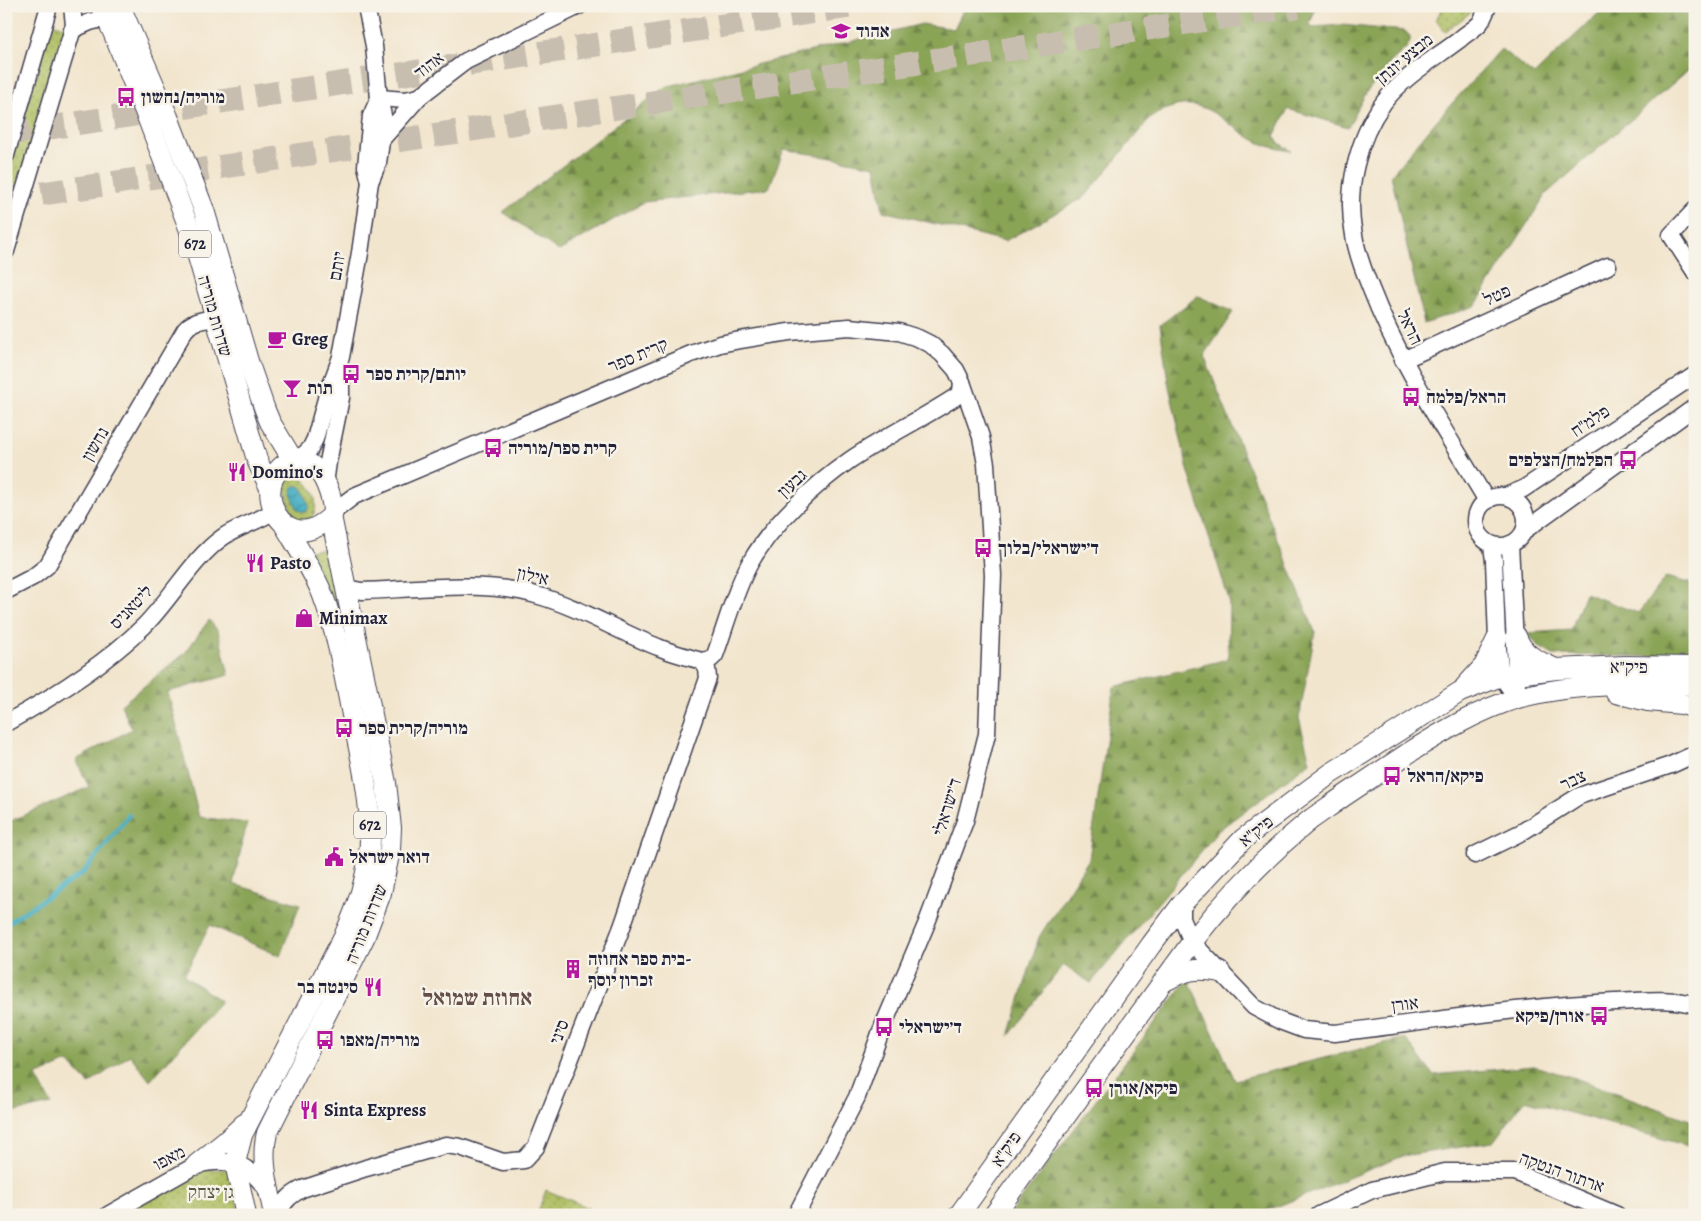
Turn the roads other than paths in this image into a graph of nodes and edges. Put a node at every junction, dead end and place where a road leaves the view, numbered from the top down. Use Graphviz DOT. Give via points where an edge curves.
graph roads {
  1 [pos="49,6"];
  2 [pos="72,6"];
  3 [pos="366,6"];
  4 [pos="579,6"];
  5 [pos="1488,6"];
  6 [pos="109,10"];
  7 [pos="72,30"];
  8 [pos="419,97"];
  9 [pos="379,98"];
  10 [pos="382,139"];
  11 [pos="1359,153"];
  12 [pos="6,155"];
  13 [pos="370,182"];
  14 [pos="1695,210"];
  15 [pos="6,251"];
  16 [pos="1608,266"];
  17 [pos="1695,272"];
  18 [pos="216,318"];
  19 [pos="341,357"];
  20 [pos="1403,360"];
  21 [pos="1695,375"];
  22 [pos="962,382"];
  23 [pos="1695,407"];
  24 [pos="297,459"];
  25 [pos="326,484"];
  26 [pos="270,488"];
  27 [pos="1506,496"];
  28 [pos="1487,501"];
  29 [pos="273,509"];
  30 [pos="332,514"];
  31 [pos="285,526"];
  32 [pos="1525,530"];
  33 [pos="1510,544"];
  34 [pos="1492,545"];
  35 [pos="344,584"];
  36 [pos="6,591"];
  37 [pos="1507,637"];
  38 [pos="702,661"];
  39 [pos="1695,667"];
  40 [pos="1556,669"];
  41 [pos="1509,675"];
  42 [pos="1695,685"];
  43 [pos="1590,687"];
  44 [pos="1460,692"];
  45 [pos="1518,698"];
  46 [pos="1695,708"];
  47 [pos="6,723"];
  48 [pos="1695,754"];
  49 [pos="1475,855"];
  50 [pos="1182,904"];
  51 [pos="1192,942"];
  52 [pos="1220,972"];
  53 [pos="1163,982"];
  54 [pos="1695,1005"];
  55 [pos="254,1114"];
  56 [pos="235,1163"];
  57 [pos="196,1165"];
  58 [pos="274,1209"];
  59 [pos="108,1215"];
  60 [pos="246,1215"];
  61 [pos="796,1215"];
  62 [pos="959,1215"];
  63 [pos="994,1215"];
  64 [pos="1319,1215"];
  65 [pos="1618,1215"];
  1 -- 12 [label="street"];
  2 -- 7 [label="street"];
  3 -- 9 [label="street, יותם"];
  4 -- 8 [label="street, אהוד" via="466,61"];
  5 -- 11 [label="street, מבצע יונתן" via="1480,23 1403,82 1384,102"];
  6 -- 7 [label="street"];
  6 -- 18 [label="main road, שדרות מוריה / 672" via="192,236"];
  6 -- 24 [label="main road, שדרות מוריה / 672" via="130,24 204,210 265,410"];
  7 -- 15 [label="street"];
  8 -- 9 [label="street, אהוד" via="405,100"];
  8 -- 10 [label="street"];
  9 -- 10 [label="street, יותם" via="384,120"];
  9 -- 13 [label="street, יותם" via="371,116 366,166"];
  10 -- 13 [label="street, יותם" via="378,163"];
  11 -- 20 [label="street, הראל" via="1351,202 1354,234 1375,300"];
  13 -- 19 [label="street, יותם"];
  14 -- 17 [label="street" via="1671,235"];
  16 -- 20 [label="street, פטל"];
  18 -- 26 [label="main road, שדרות מוריה / 672" via="258,460"];
  18 -- 36 [label="street, נחשון" via="188,326 47,566"];
  19 -- 24 [label="street, יותם" via="315,439 310,450"];
  19 -- 25 [label="street, יותם" via="341,398"];
  20 -- 28 [label="street, הראל"];
  21 -- 27 [label="street, פלמ\"ח" via="1523,489"];
  22 -- 30 [label="street, קרית ספר" via="956,370 930,344 899,332 850,327 789,332 720,344 379,485 354,496"];
  22 -- 38 [label="street, גבעון" via="958,396 850,460 791,510 758,549 749,565 716,655"];
  22 -- 61 [label="street, ד'ישראלי" via="981,437 986,464 993,575 988,734 965,821 926,925 857,1097"];
  23 -- 32 [label="street"];
  24 -- 25 [label="main road, 672" via="315,468"];
  24 -- 26 [label="main road" via="281,467"];
  25 -- 30 [label="main road, 672"];
  26 -- 29 [label="main road, 672"];
  27 -- 28 [label="street"];
  27 -- 32 [label="street" via="1523,509"];
  28 -- 34 [label="street" via="1479,509 1476,522 1482,537"];
  29 -- 31 [label="main road, 672"];
  29 -- 47 [label="street, ליטאניס" via="268,516 230,533 213,546 125,643 59,691"];
  30 -- 31 [label="main road" via="321,525 308,530"];
  30 -- 35 [label="main road, שדרות מוריה / 672"];
  31 -- 55 [label="main road, שדרות מוריה / 672" via="318,585 338,647 362,761 371,827 369,855 353,916"];
  32 -- 33 [label="street" via="1518,540"];
  33 -- 34 [label="street"];
  33 -- 37 [label="street"];
  34 -- 37 [label="street"];
  35 -- 38 [label="street, אילון" via="362,591 471,587 535,595 659,648"];
  35 -- 58 [label="main road, שדרות מוריה / 672" via="386,783 390,850 381,894 364,938 267,1133 264,1158"];
  37 -- 40 [label="main road" via="1534,659"];
  37 -- 41 [label="street"];
  37 -- 44 [label="main road"];
  38 -- 58 [label="street, סיני" via="708,678 622,927 536,1147 524,1160 503,1162 446,1144 302,1189"];
  39 -- 40 [label="main road, פיק\"א"];
  40 -- 41 [label="main road, פיק\"א"];
  41 -- 44 [label="main road, פיק\"א"];
  41 -- 45 [label="street"];
  42 -- 43 [label="main road, פיק\"א"];
  43 -- 45 [label="main road, פיק\"א" via="1563,688"];
  43 -- 46 [label="main road"];
  44 -- 50 [label="main road, פיק\"א" via="1330,774 1243,840"];
  45 -- 51 [label="main road, פיק\"א" via="1479,713 1434,737 1311,820 1253,871"];
  48 -- 49 [label="street, צבר" via="1579,796 1522,832"];
  50 -- 51 [label="street, אורן" via="1182,919"];
  50 -- 62 [label="main road, פיק\"א"];
  51 -- 52 [label="street, אורן"];
  51 -- 53 [label="main road, פיק\"א"];
  52 -- 53 [label="main road" via="1189,969"];
  52 -- 54 [label="street, אורן" via="1254,1007 1304,1030 1335,1032 1576,1004 1650,1001"];
  53 -- 63 [label="main road, פיק\"א"];
  55 -- 56 [label="main road, שדרות מוריה / 672" via="242,1135"];
  55 -- 57 [label="main road" via="226,1142"];
  56 -- 57 [label="street, מאפו"];
  56 -- 58 [label="street" via="252,1172 264,1185"];
  56 -- 60 [label="main road, 672"];
  57 -- 59 [label="street, מאפו"];
  64 -- 65 [label="street, ארתור הנטקה" via="1372,1190 1445,1172 1515,1172"];
}
